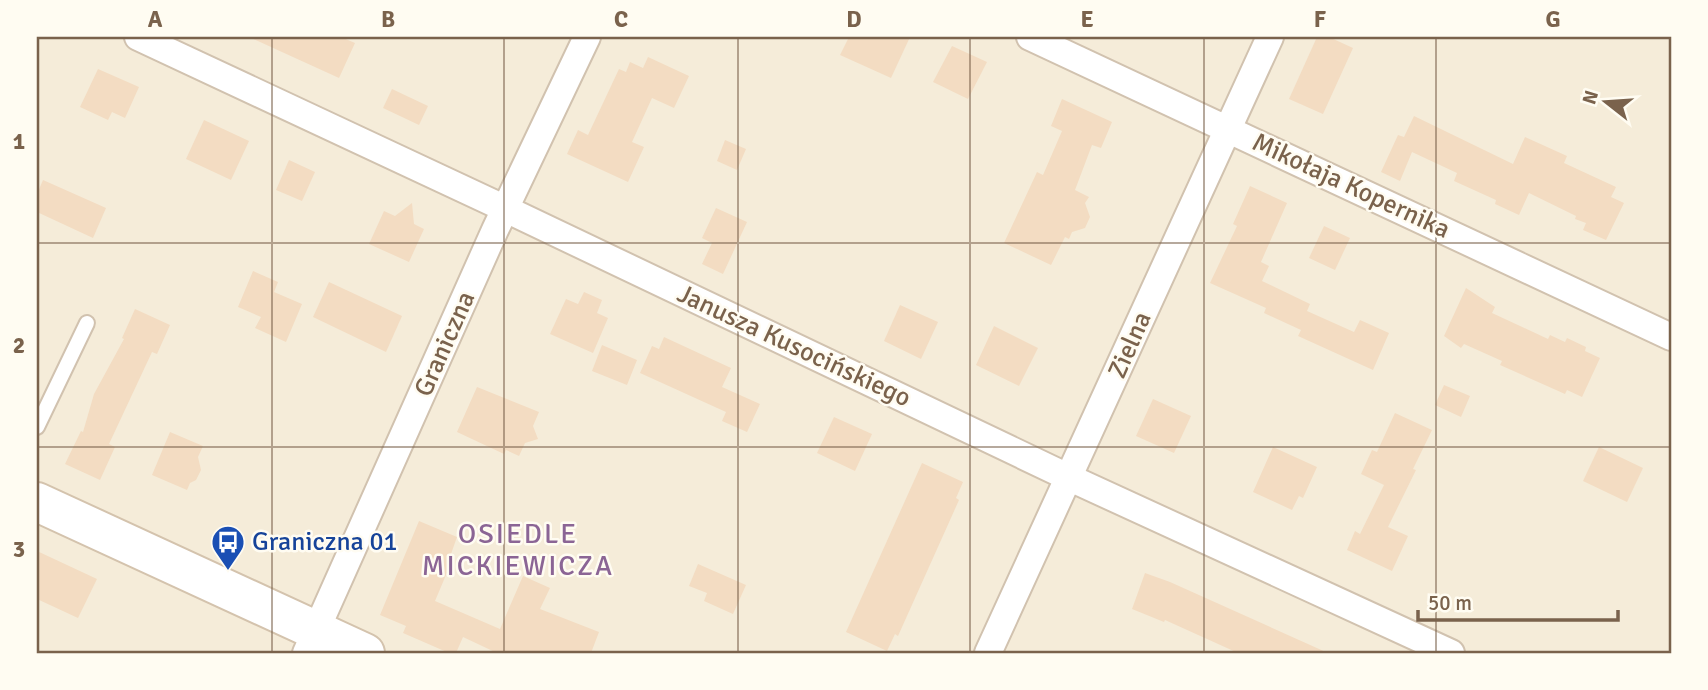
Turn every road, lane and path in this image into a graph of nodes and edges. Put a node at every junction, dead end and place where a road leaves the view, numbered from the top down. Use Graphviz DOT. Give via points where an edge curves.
graph roads {
  1 [pos="138,37"];
  2 [pos="587,37"];
  3 [pos="1030,37"];
  4 [pos="1270,37"];
  5 [pos="1227,129"];
  6 [pos="506,209"];
  7 [pos="87,323"];
  8 [pos="1671,337"];
  9 [pos="37,427"];
  10 [pos="1070,478"];
  11 [pos="37,502"];
  12 [pos="311,642"];
  13 [pos="365,653"];
  14 [pos="988,653"];
  15 [pos="1451,653"];
  1 -- 6 [label="street, Janusza Kusocińskiego"];
  2 -- 6 [label="street, Graniczna"];
  3 -- 5 [label="street, Mikołaja Kopernika"];
  4 -- 5 [label="street, Zielna"];
  5 -- 8 [label="street, Mikołaja Kopernika"];
  5 -- 10 [label="street, Zielna"];
  6 -- 10 [label="street, Janusza Kusocińskiego"];
  6 -- 12 [label="street, Graniczna"];
  7 -- 9 [label="lane"];
  10 -- 14 [label="street, Zielna"];
  10 -- 15 [label="street, Janusza Kusocińskiego"];
  11 -- 12 [label="street"];
  12 -- 13 [label="street"];
}
